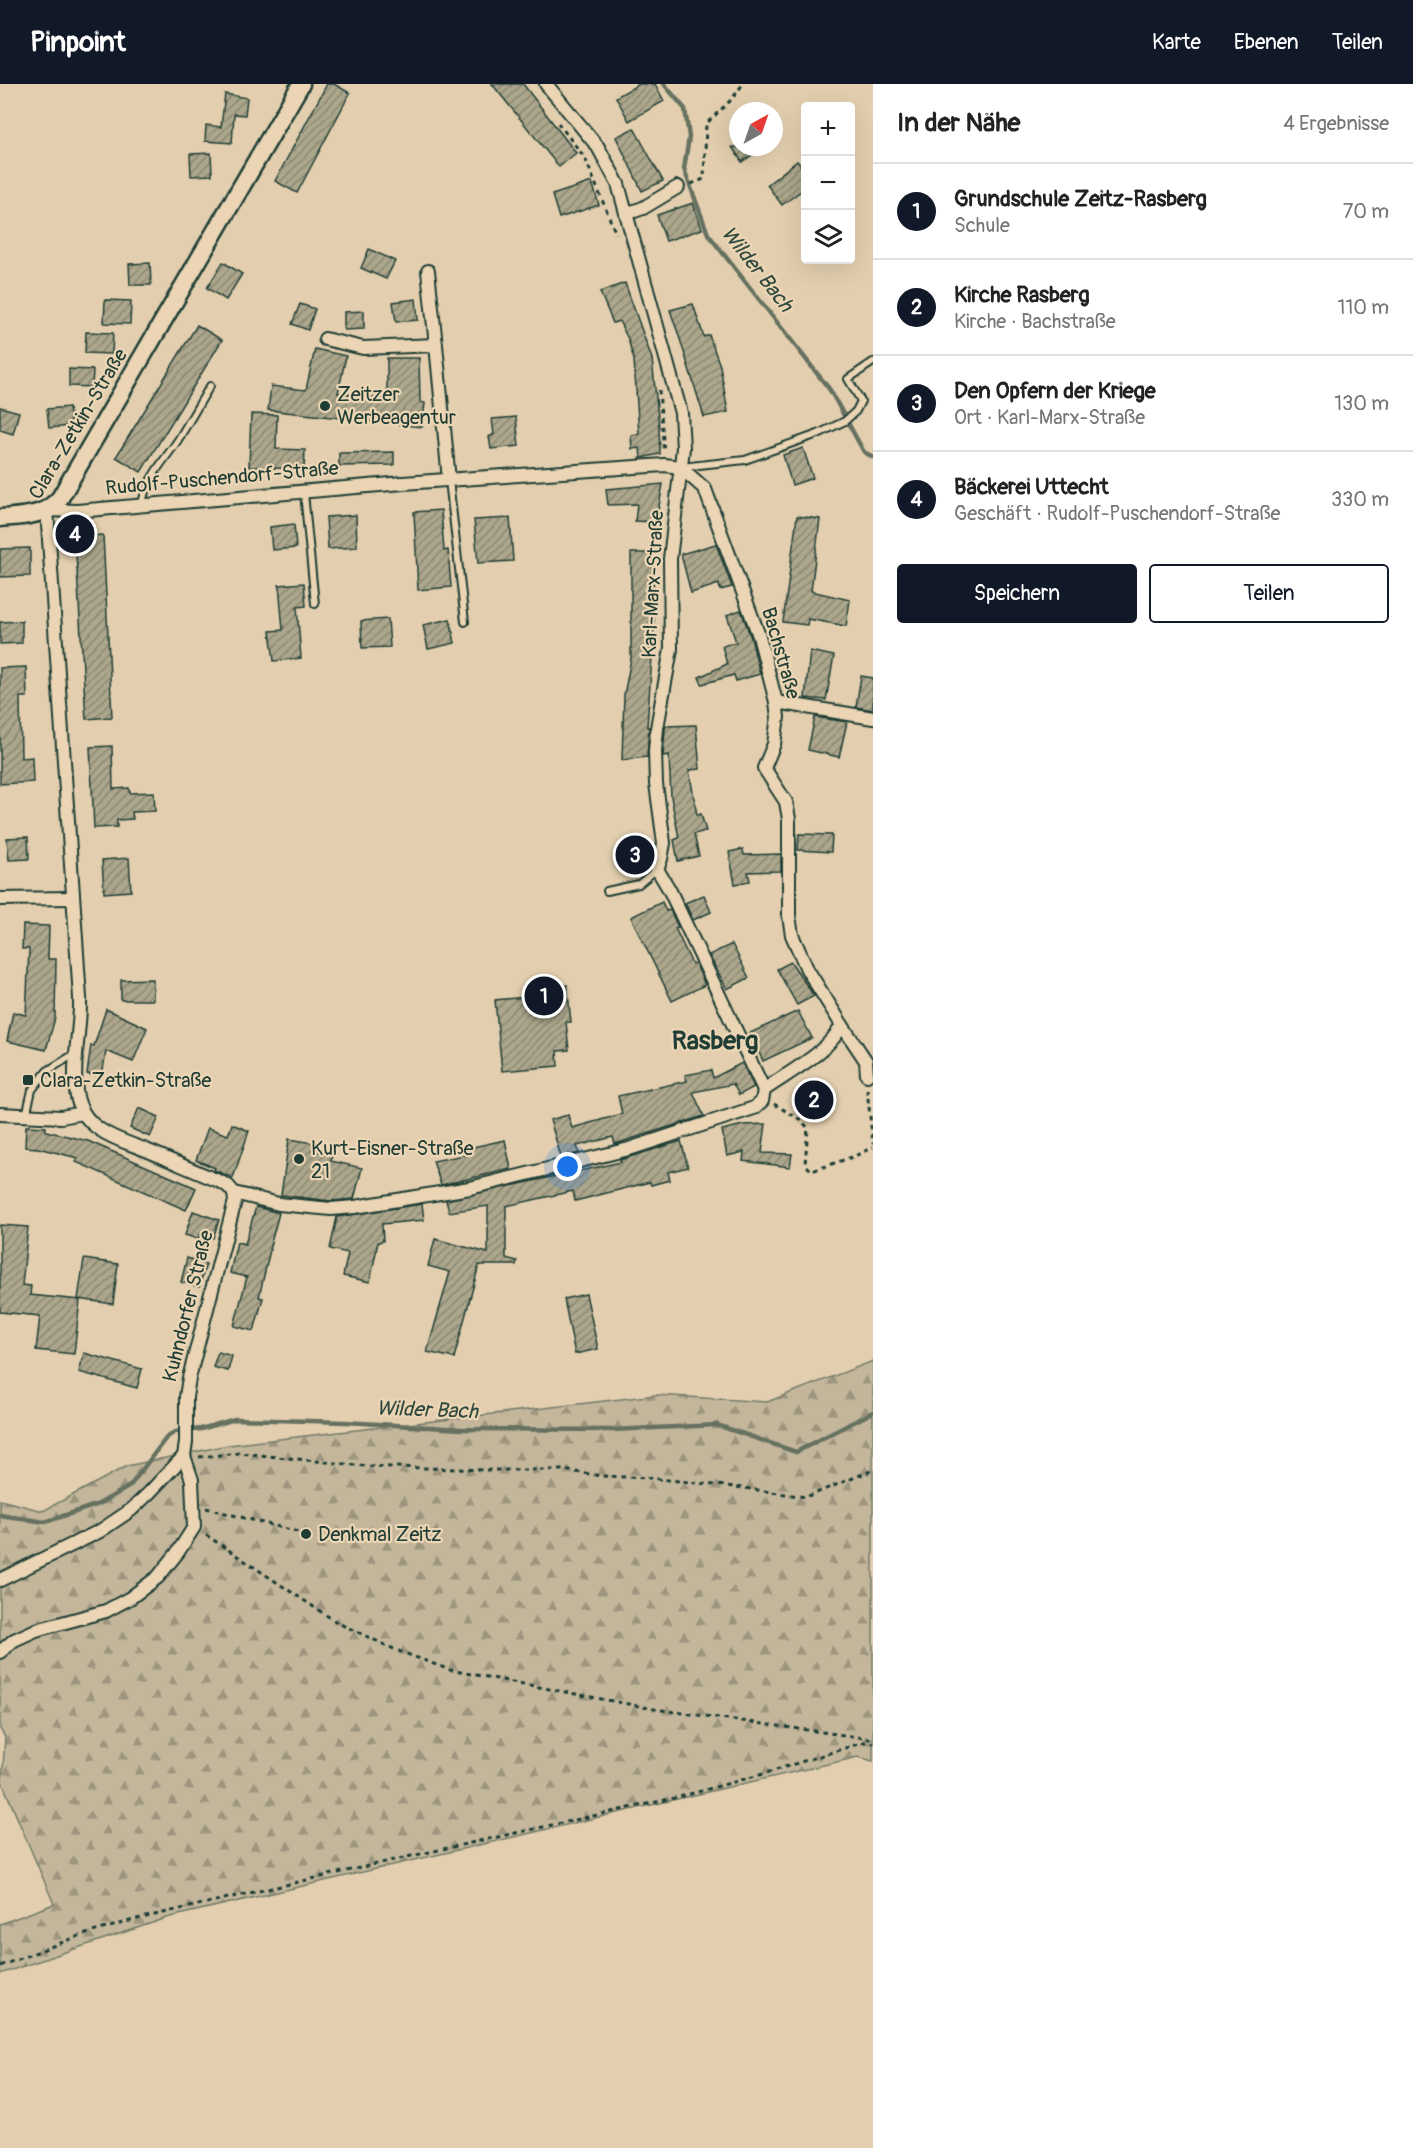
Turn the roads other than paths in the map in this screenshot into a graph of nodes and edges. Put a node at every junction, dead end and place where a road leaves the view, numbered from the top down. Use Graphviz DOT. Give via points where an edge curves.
graph roads {
  1 [pos="301,84"];
  2 [pos="546,84"];
  3 [pos="678,187"];
  4 [pos="626,214"];
  5 [pos="428,271"];
  6 [pos="325,339"];
  7 [pos="436,345"];
  8 [pos="873,362"];
  9 [pos="210,386"];
  10 [pos="680,466"];
  11 [pos="449,480"];
  12 [pos="304,493"];
  13 [pos="142,506"];
  14 [pos="47,510"];
  15 [pos="0,518"];
  16 [pos="315,604"];
  17 [pos="465,622"];
  18 [pos="776,702"];
  19 [pos="873,718"];
  20 [pos="657,869"];
  21 [pos="608,891"];
  22 [pos="72,898"];
  23 [pos="0,899"];
  24 [pos="842,1025"];
  25 [pos="77,1053"];
  26 [pos="867,1075"];
  27 [pos="764,1090"];
  28 [pos="83,1113"];
  29 [pos="0,1114"];
  30 [pos="26,1116"];
  31 [pos="234,1193"];
  32 [pos="184,1456"];
  33 [pos="0,1580"];
  34 [pos="0,1652"];
  1 -- 14 [label="street, Clara-Zetkin-Straße" via="66,490"];
  2 -- 4 [label="street, Karl-Marx-Straße" via="598,147 618,184"];
  3 -- 4 [label="street"];
  4 -- 10 [label="street, Karl-Marx-Straße" via="681,413 684,434"];
  5 -- 7 [label="street"];
  6 -- 7 [label="street" via="363,348"];
  7 -- 11 [label="street"];
  8 -- 10 [label="lane" via="848,380 861,401 845,421 745,460"];
  9 -- 13 [label="lane" via="147,485"];
  10 -- 11 [label="street, Rudolf-Puschendorf-Straße"];
  10 -- 18 [label="street, Bachstraße" via="705,489 759,636"];
  10 -- 20 [label="street, Karl-Marx-Straße" via="670,559 668,674 655,751 664,843"];
  11 -- 12 [label="street, Rudolf-Puschendorf-Straße"];
  11 -- 17 [label="lane"];
  12 -- 13 [label="street, Rudolf-Puschendorf-Straße"];
  12 -- 16 [label="lane"];
  13 -- 14 [label="street, Rudolf-Puschendorf-Straße" via="77,512"];
  14 -- 15 [label="street, Rudolf-Puschendorf-Straße"];
  14 -- 22 [label="street, Clara-Zetkin-Straße"];
  18 -- 19 [label="street"];
  18 -- 24 [label="street, Bachstraße" via="774,744 764,768 788,811 792,934 807,969"];
  20 -- 21 [label="lane" via="639,884"];
  20 -- 27 [label="street"];
  22 -- 23 [label="street"];
  22 -- 25 [label="street, Clara-Zetkin-Straße" via="81,1021"];
  24 -- 26 [label="street, Bachstraße" via="866,1061"];
  24 -- 27 [label="street" via="825,1047"];
  25 -- 28 [label="street, Clara-Zetkin-Straße" via="76,1088"];
  25 -- 30 [label="lane" via="59,1062 32,1090"];
  27 -- 31 [label="street" via="762,1101 754,1108 701,1126 629,1149 470,1188 331,1209 279,1204"];
  28 -- 30 [label="street"];
  28 -- 31 [label="street" via="108,1134 219,1181"];
  29 -- 30 [label="street"];
  31 -- 32 [label="street, Kuhndorfer Straße" via="186,1397"];
  32 -- 33 [label="street" via="123,1515"];
  32 -- 34 [label="street" via="192,1480 195,1527 158,1576 106,1611 36,1630"];
}
